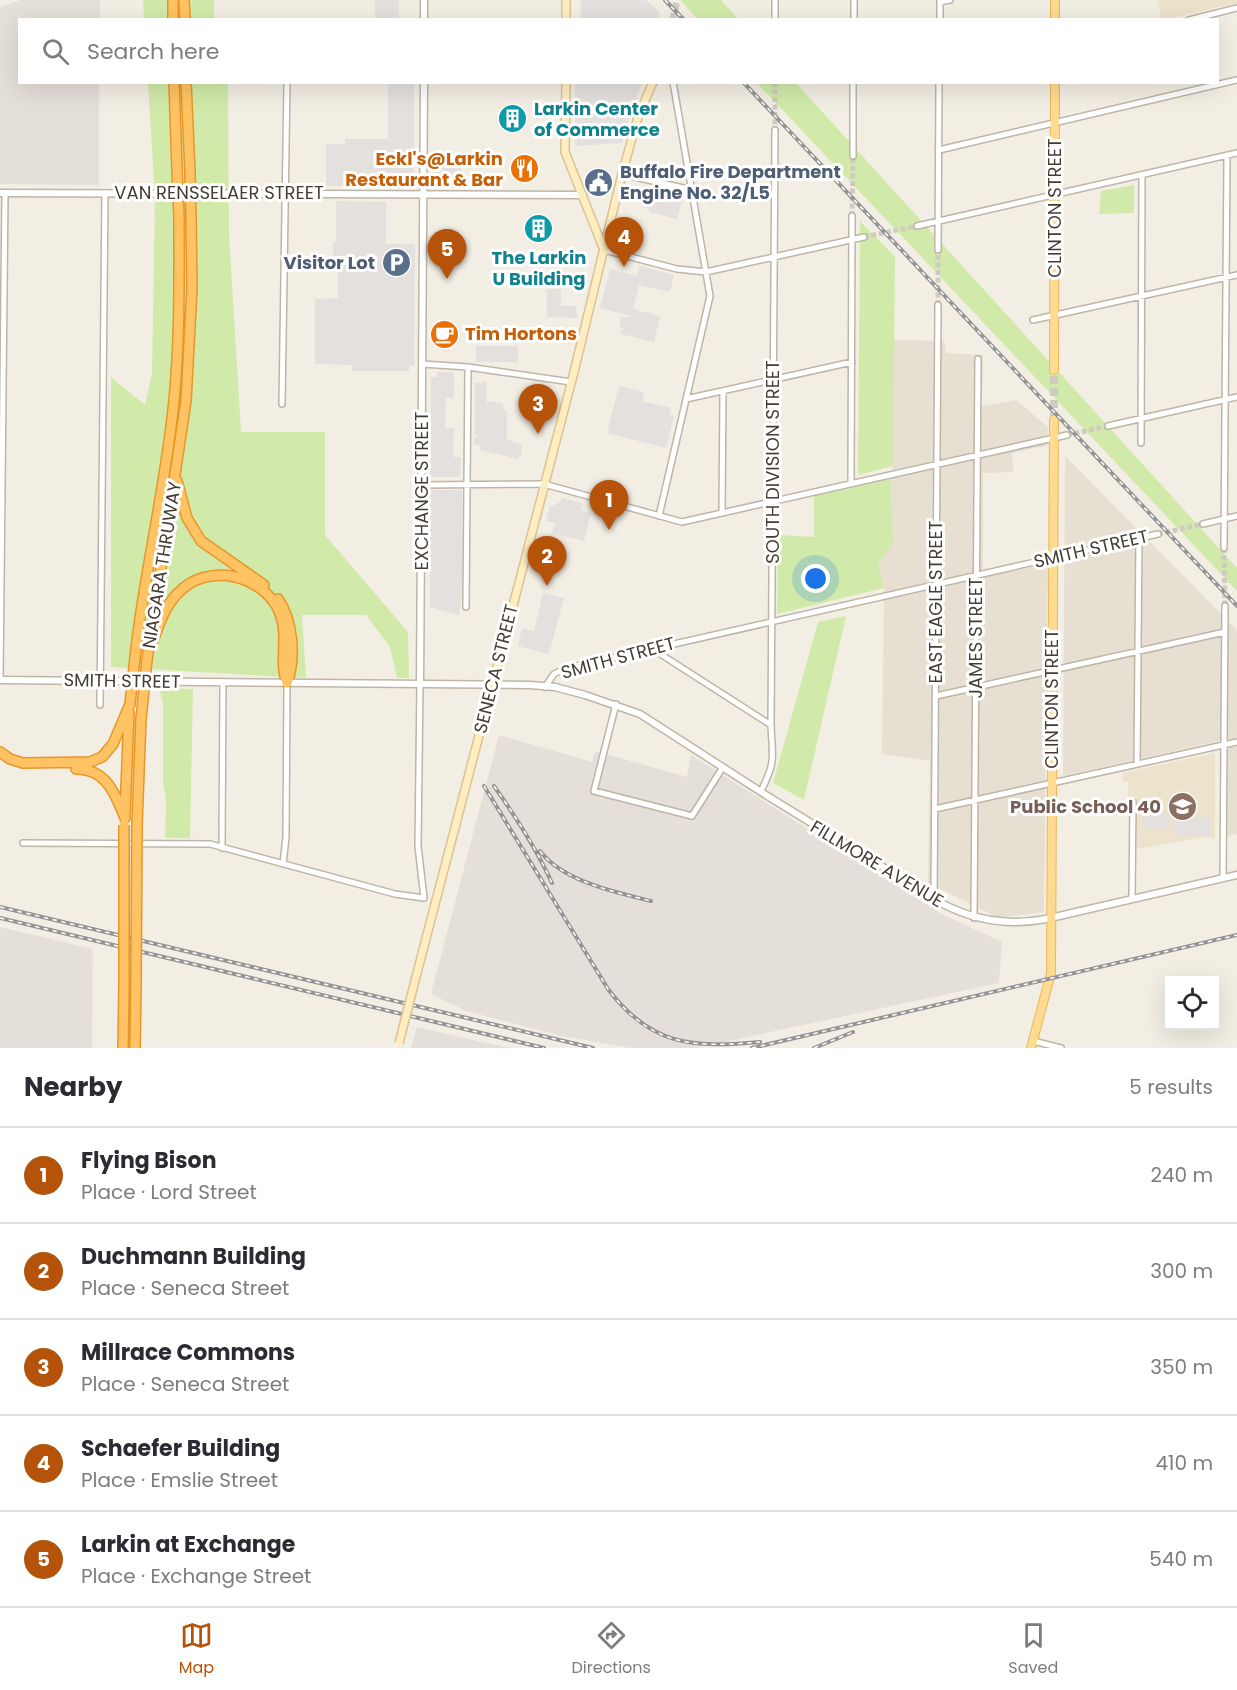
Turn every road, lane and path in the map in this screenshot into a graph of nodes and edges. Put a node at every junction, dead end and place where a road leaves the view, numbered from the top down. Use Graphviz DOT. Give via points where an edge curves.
graph roads {
  1 [pos="173,0"];
  2 [pos="184,0"];
  3 [pos="424,0"];
  4 [pos="566,0"];
  5 [pos="775,0"];
  6 [pos="854,0"];
  7 [pos="950,0"];
  8 [pos="1055,0"];
  9 [pos="940,1"];
  10 [pos="1237,8"];
  11 [pos="173,18"];
  12 [pos="185,18"];
  13 [pos="424,18"];
  14 [pos="566,18"];
  15 [pos="775,18"];
  16 [pos="854,18"];
  17 [pos="940,18"];
  18 [pos="1055,18"];
  19 [pos="1197,18"];
  20 [pos="1237,80"];
  21 [pos="174,84"];
  22 [pos="186,84"];
  23 [pos="287,84"];
  24 [pos="424,84"];
  25 [pos="566,84"];
  26 [pos="652,84"];
  27 [pos="673,84"];
  28 [pos="854,84"];
  29 [pos="939,84"];
  30 [pos="1055,84"];
  31 [pos="1055,123"];
  32 [pos="775,130"];
  33 [pos="939,150"];
  34 [pos="1237,153"];
  35 [pos="853,156"];
  36 [pos="1227,156"];
  37 [pos="622,174"];
  38 [pos="1142,175"];
  39 [pos="692,190"];
  40 [pos="3,193"];
  41 [pos="105,193"];
  42 [pos="286,193"];
  43 [pos="424,194"];
  44 [pos="583,195"];
  45 [pos="1054,195"];
  46 [pos="2,203"];
  47 [pos="852,216"];
  48 [pos="938,221"];
  49 [pos="917,225"];
  50 [pos="864,237"];
  51 [pos="852,239"];
  52 [pos="604,250"];
  53 [pos="938,250"];
  54 [pos="774,257"];
  55 [pos="706,272"];
  56 [pos="1237,274"];
  57 [pos="1226,277"];
  58 [pos="1140,296"];
  59 [pos="938,305"];
  60 [pos="1054,315"];
  61 [pos="1033,320"];
  62 [pos="978,359"];
  63 [pos="852,362"];
  64 [pos="422,364"];
  65 [pos="468,367"];
  66 [pos="1054,370"];
  67 [pos="773,380"];
  68 [pos="571,382"];
  69 [pos="723,391"];
  70 [pos="1237,397"];
  71 [pos="686,399"];
  72 [pos="1225,400"];
  73 [pos="282,404"];
  74 [pos="1141,419"];
  75 [pos="1053,420"];
  76 [pos="1108,426"];
  77 [pos="1067,435"];
  78 [pos="1053,438"];
  79 [pos="1141,443"];
  80 [pos="978,455"];
  81 [pos="937,464"];
  82 [pos="176,476"];
  83 [pos="851,483"];
  84 [pos="466,484"];
  85 [pos="544,484"];
  86 [pos="421,485"];
  87 [pos="773,502"];
  88 [pos="722,513"];
  89 [pos="659,516"];
  90 [pos="1237,516"];
  91 [pos="1224,519"];
  92 [pos="1203,524"];
  93 [pos="1158,534"];
  94 [pos="1139,538"];
  95 [pos="1224,548"];
  96 [pos="1053,557"];
  97 [pos="977,574"];
  98 [pos="936,583"];
  99 [pos="1225,606"];
  100 [pos="466,607"];
  101 [pos="771,621"];
  102 [pos="1225,632"];
  103 [pos="651,648"];
  104 [pos="1139,651"];
  105 [pos="148,655"];
  106 [pos="1052,670"];
  107 [pos="0,680"];
  108 [pos="101,681"];
  109 [pos="224,682"];
  110 [pos="287,683"];
  111 [pos="420,684"];
  112 [pos="492,685"];
  113 [pos="545,687"];
  114 [pos="976,687"];
  115 [pos="936,696"];
  116 [pos="616,704"];
  117 [pos="100,705"];
  118 [pos="127,715"];
  119 [pos="771,725"];
  120 [pos="1237,742"];
  121 [pos="1224,745"];
  122 [pos="0,752"];
  123 [pos="0,759"];
  124 [pos="1137,764"];
  125 [pos="723,767"];
  126 [pos="1051,783"];
  127 [pos="761,791"];
  128 [pos="975,800"];
  129 [pos="1132,802"];
  130 [pos="935,809"];
  131 [pos="124,821"];
  132 [pos="24,843"];
  133 [pos="222,848"];
  134 [pos="283,864"];
  135 [pos="1237,875"];
  136 [pos="1222,878"];
  137 [pos="934,899"];
  138 [pos="1132,899"];
  139 [pos="974,918"];
  140 [pos="1050,918"];
  141 [pos="1032,1044"];
  142 [pos="398,1045"];
  143 [pos="123,1048"];
  144 [pos="135,1048"];
  145 [pos="1061,1048"];
  1 -- 11 [label="highway"];
  2 -- 12 [label="highway"];
  3 -- 13 [label="street"];
  4 -- 14 [label="main road"];
  5 -- 15 [label="street"];
  6 -- 16 [label="street"];
  7 -- 9 [label="street"];
  8 -- 18 [label="main road"];
  9 -- 17 [label="street"];
  10 -- 19 [label="street"];
  20 -- 31 [label="street"];
  21 -- 118 [label="highway, NIAGARA THRUWAY, bridge" via="180,302 174,401"];
  22 -- 82 [label="highway, NIAGARA THRUWAY, bridge" via="192,289 186,401"];
  23 -- 42 [label="street"];
  24 -- 43 [label="street, EXCHANGE STREET"];
  25 -- 44 [label="main road" via="565,152"];
  26 -- 37 [label="main road, SENECA STREET"];
  27 -- 39 [label="street"];
  28 -- 35 [label="street"];
  29 -- 33 [label="street"];
  30 -- 31 [label="main road, CLINTON STREET"];
  31 -- 33 [label="street"];
  31 -- 45 [label="main road, CLINTON STREET"];
  32 -- 54 [label="street, SOUTH DIVISION STREET"];
  33 -- 48 [label="street"];
  34 -- 36 [label="street"];
  36 -- 38 [label="street"];
  36 -- 57 [label="street"];
  37 -- 39 [label="street"];
  37 -- 52 [label="main road, SENECA STREET"];
  38 -- 45 [label="street"];
  38 -- 58 [label="street"];
  39 -- 55 [label="street"];
  40 -- 41 [label="street, VAN RENSSELAER STREET"];
  40 -- 46 [label="street"];
  41 -- 42 [label="street, VAN RENSSELAER STREET"];
  41 -- 108 [label="street"];
  42 -- 43 [label="street, VAN RENSSELAER STREET"];
  42 -- 73 [label="street"];
  43 -- 44 [label="street, VAN RENSSELAER STREET"];
  43 -- 64 [label="street, EXCHANGE STREET"];
  44 -- 52 [label="main road"];
  45 -- 48 [label="street"];
  45 -- 60 [label="main road, CLINTON STREET"];
  46 -- 107 [label="street"];
  47 -- 51 [label="street"];
  48 -- 49 [label="street"];
  48 -- 53 [label="street"];
  50 -- 51 [label="street"];
  51 -- 54 [label="street"];
  51 -- 63 [label="street"];
  52 -- 55 [label="street" via="677,269"];
  52 -- 68 [label="main road, SENECA STREET"];
  54 -- 55 [label="street"];
  54 -- 67 [label="street, SOUTH DIVISION STREET"];
  55 -- 71 [label="street" via="710,296"];
  56 -- 57 [label="street"];
  57 -- 58 [label="street"];
  57 -- 72 [label="street"];
  58 -- 60 [label="street"];
  58 -- 74 [label="street"];
  59 -- 81 [label="street, EAST EAGLE STREET"];
  60 -- 61 [label="street"];
  60 -- 66 [label="main road, CLINTON STREET"];
  62 -- 80 [label="street, JAMES STREET"];
  63 -- 67 [label="street"];
  63 -- 83 [label="street"];
  64 -- 65 [label="street"];
  64 -- 86 [label="street, EXCHANGE STREET"];
  65 -- 68 [label="street"];
  65 -- 84 [label="street"];
  67 -- 69 [label="street"];
  67 -- 87 [label="street, SOUTH DIVISION STREET"];
  68 -- 85 [label="main road, SENECA STREET"];
  69 -- 71 [label="street"];
  69 -- 88 [label="street"];
  70 -- 72 [label="street"];
  71 -- 89 [label="street"];
  72 -- 74 [label="street"];
  72 -- 91 [label="street"];
  74 -- 76 [label="street"];
  74 -- 79 [label="street"];
  75 -- 78 [label="main road, CLINTON STREET"];
  77 -- 78 [label="street"];
  78 -- 80 [label="street"];
  78 -- 96 [label="main road, CLINTON STREET"];
  80 -- 81 [label="street"];
  80 -- 97 [label="street, JAMES STREET"];
  81 -- 83 [label="street"];
  81 -- 98 [label="street, EAST EAGLE STREET"];
  82 -- 105 [label="highway, NIAGARA THRUWAY"];
  82 -- 110 [label="highway" via="187,518 201,541 268,587 285,609 291,628"];
  83 -- 87 [label="street"];
  84 -- 85 [label="street"];
  84 -- 86 [label="street"];
  84 -- 100 [label="street"];
  85 -- 89 [label="street"];
  85 -- 112 [label="main road, SENECA STREET"];
  86 -- 111 [label="street, EXCHANGE STREET"];
  87 -- 88 [label="street"];
  87 -- 101 [label="street, SOUTH DIVISION STREET"];
  88 -- 89 [label="street" via="682,522"];
  90 -- 91 [label="street"];
  91 -- 92 [label="street"];
  91 -- 95 [label="street"];
  93 -- 94 [label="street, SMITH STREET"];
  94 -- 96 [label="street, SMITH STREET"];
  94 -- 104 [label="street"];
  96 -- 97 [label="street, SMITH STREET"];
  96 -- 106 [label="main road, CLINTON STREET"];
  97 -- 98 [label="street, SMITH STREET"];
  97 -- 114 [label="street, JAMES STREET"];
  98 -- 101 [label="street, SMITH STREET"];
  98 -- 115 [label="street, EAST EAGLE STREET"];
  99 -- 102 [label="street"];
  101 -- 103 [label="street, SMITH STREET"];
  101 -- 119 [label="street, SOUTH DIVISION STREET"];
  102 -- 104 [label="street"];
  102 -- 121 [label="street"];
  103 -- 113 [label="street, SMITH STREET" via="558,671"];
  103 -- 119 [label="street"];
  104 -- 106 [label="street"];
  104 -- 124 [label="street"];
  105 -- 110 [label="highway" via="164,614 179,592 206,577 232,576 262,590 278,609 285,638"];
  105 -- 144 [label="highway, NIAGARA THRUWAY, bridge" via="137,825"];
  106 -- 114 [label="street"];
  106 -- 126 [label="main road, CLINTON STREET"];
  107 -- 108 [label="street, SMITH STREET"];
  108 -- 109 [label="street, SMITH STREET"];
  108 -- 117 [label="street"];
  109 -- 110 [label="street, SMITH STREET"];
  109 -- 133 [label="street"];
  110 -- 111 [label="street, SMITH STREET"];
  110 -- 134 [label="street"];
  111 -- 112 [label="street, SMITH STREET"];
  111 -- 134 [label="street, EXCHANGE STREET" via="418,846 424,898"];
  112 -- 113 [label="street, SMITH STREET"];
  112 -- 142 [label="main road, SENECA STREET, bridge"];
  113 -- 116 [label="street, FILLMORE AVENUE"];
  114 -- 115 [label="street"];
  114 -- 128 [label="street, JAMES STREET"];
  115 -- 130 [label="street, EAST EAGLE STREET"];
  116 -- 125 [label="street, FILLMORE AVENUE" via="640,714"];
  116 -- 125 [label="street" via="594,791 692,816"];
  118 -- 122 [label="highway, NIAGARA THRUWAY" via="113,744 102,757 90,762 23,763"];
  118 -- 131 [label="highway"];
  119 -- 127 [label="street, SOUTH DIVISION STREET" via="773,765"];
  120 -- 121 [label="street"];
  121 -- 124 [label="street"];
  121 -- 136 [label="street"];
  123 -- 131 [label="highway" via="18,767 94,772 110,786"];
  124 -- 126 [label="street"];
  125 -- 127 [label="street, FILLMORE AVENUE"];
  126 -- 128 [label="street"];
  126 -- 140 [label="main road, CLINTON STREET"];
  127 -- 137 [label="street, FILLMORE AVENUE"];
  128 -- 130 [label="street"];
  128 -- 139 [label="street, JAMES STREET"];
  129 -- 138 [label="street"];
  130 -- 137 [label="street, EAST EAGLE STREET"];
  131 -- 143 [label="highway, bridge"];
  132 -- 133 [label="street" via="210,844"];
  133 -- 134 [label="street"];
  135 -- 136 [label="street, FILLMORE AVENUE"];
  136 -- 138 [label="street, FILLMORE AVENUE"];
  137 -- 139 [label="street, FILLMORE AVENUE"];
  138 -- 140 [label="street, FILLMORE AVENUE"];
  139 -- 140 [label="street, FILLMORE AVENUE" via="1017,923"];
  140 -- 141 [label="main road, CLINTON STREET" via="1051,973"];
  141 -- 145 [label="street"];
}
